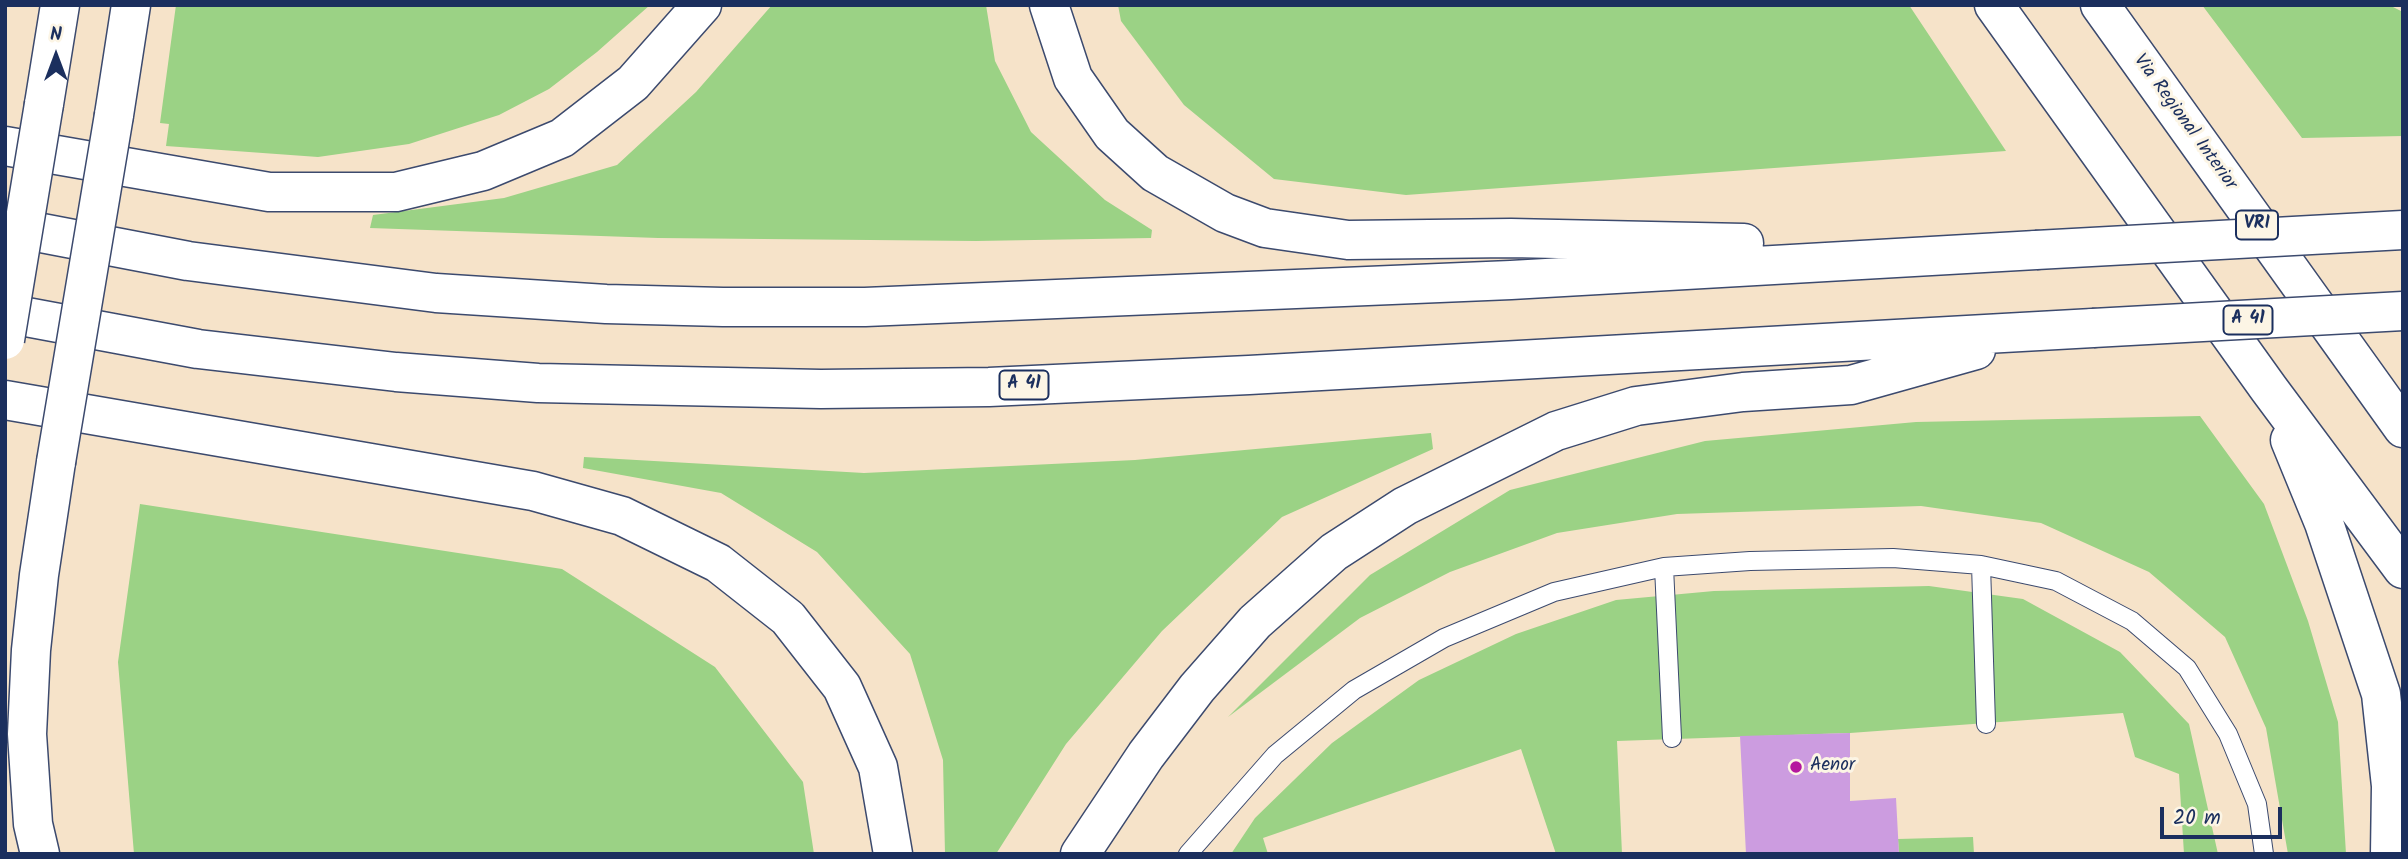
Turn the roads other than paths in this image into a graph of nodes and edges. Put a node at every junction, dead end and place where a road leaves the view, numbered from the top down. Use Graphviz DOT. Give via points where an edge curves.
graph roads {
  1 [pos="60,5"];
  2 [pos="131,5"];
  3 [pos="702,5"];
  4 [pos="1049,5"];
  5 [pos="1994,5"];
  6 [pos="2103,11"];
  7 [pos="5,146"];
  8 [pos="5,226"];
  9 [pos="2403,230"];
  10 [pos="2036,250"];
  11 [pos="2403,311"];
  12 [pos="5,313"];
  13 [pos="2046,330"];
  14 [pos="5,340"];
  15 [pos="2269,389"];
  16 [pos="5,400"];
  17 [pos="2403,428"];
  18 [pos="1981,565"];
  19 [pos="1664,567"];
  20 [pos="2403,569"];
  21 [pos="1986,724"];
  22 [pos="1672,738"];
  23 [pos="1088,844"];
  24 [pos="40,854"];
  25 [pos="893,854"];
  26 [pos="1188,854"];
  27 [pos="2264,854"];
  28 [pos="2390,854"];
  1 -- 14 [label="highway, bridge"];
  2 -- 24 [label="highway, bridge" via="56,462 31,650 27,734 33,824"];
  3 -- 7 [label="highway" via="633,83 562,138 483,171 396,192 269,192"];
  4 -- 10 [label="highway" via="1073,78 1112,134 1155,173 1225,213 1265,228 1348,240 1511,238"];
  5 -- 15 [label="highway"];
  6 -- 17 [label="highway, Via Regional Interior / VRI"];
  8 -- 10 [label="highway" via="188,261 411,290 723,307 864,307 1456,282"];
  9 -- 10 [label="highway, bridge"];
  11 -- 13 [label="highway, A 41, bridge"];
  12 -- 13 [label="highway, A 41" via="198,349 396,372 538,383 794,389 989,387 1236,376"];
  13 -- 23 [label="highway" via="1852,384 1636,405 1556,431 1405,506 1334,552 1255,622 1146,755"];
  15 -- 20 [label="highway"];
  15 -- 28 [label="highway" via="2324,523 2381,694 2391,786"];
  16 -- 25 [label="highway" via="533,491 622,516 718,563 788,618 842,687 878,768"];
  18 -- 19 [label="lane" via="1893,558"];
  18 -- 21 [label="lane"];
  18 -- 27 [label="lane" via="2056,581 2132,621 2187,668 2228,734 2257,804"];
  19 -- 22 [label="lane"];
  19 -- 26 [label="lane" via="1554,592 1444,638 1354,690 1275,755"];
}
